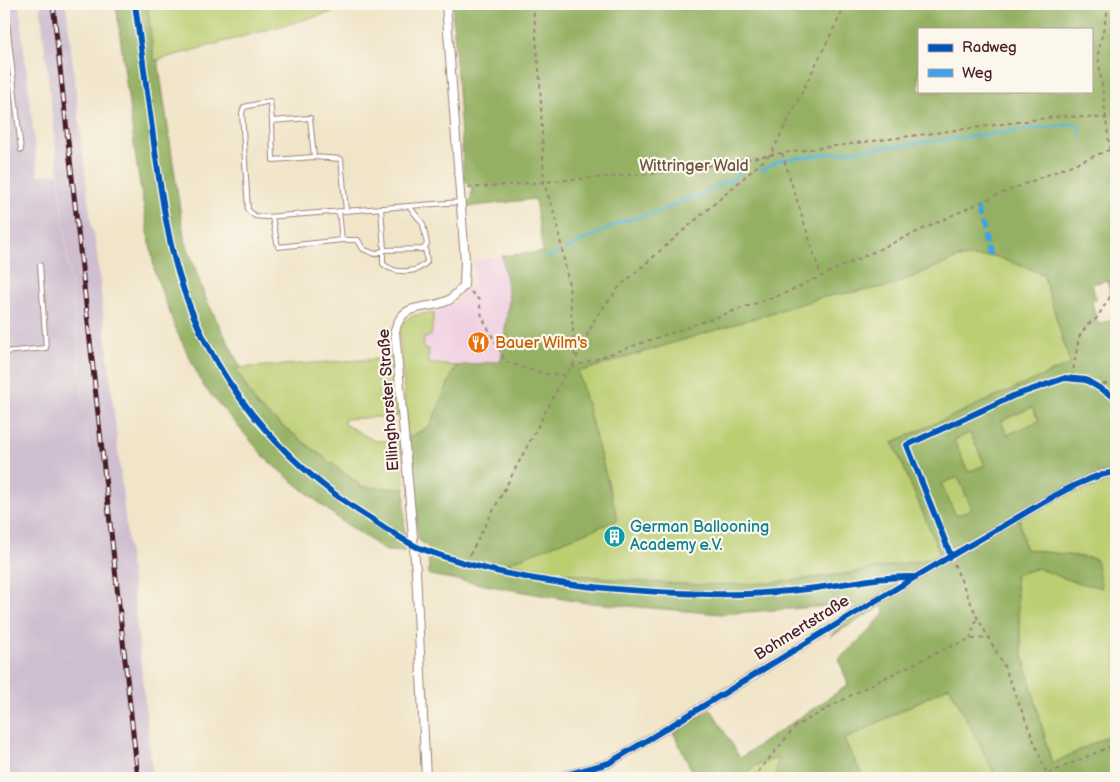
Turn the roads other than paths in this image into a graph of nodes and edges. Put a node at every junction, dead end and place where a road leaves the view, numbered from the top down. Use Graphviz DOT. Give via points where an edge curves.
graph roads {
  1 [pos="5,4"];
  2 [pos="446,4"];
  3 [pos="272,121"];
  4 [pos="21,150"];
  5 [pos="314,157"];
  6 [pos="461,202"];
  7 [pos="409,206"];
  8 [pos="381,208"];
  9 [pos="339,211"];
  10 [pos="346,211"];
  11 [pos="272,217"];
  12 [pos="342,240"];
  13 [pos="425,246"];
  14 [pos="383,251"];
  15 [pos="40,265"];
  16 [pos="4,352"];
  17 [pos="1116,472"];
  18 [pos="426,778"];
  19 [pos="555,778"];
  1 -- 4 [label="lane"];
  2 -- 6 [label="street"];
  3 -- 5 [label="lane" via="310,118"];
  3 -- 5 [label="lane" via="273,160"];
  3 -- 11 [label="lane" via="270,101 244,107 248,210 255,216"];
  5 -- 10 [label="lane" via="341,159"];
  6 -- 7 [label="lane"];
  6 -- 18 [label="street, Ellinghorster Straße" via="464,286 450,300 403,312 395,331 416,571"];
  7 -- 8 [label="lane"];
  7 -- 13 [label="lane" via="423,224"];
  8 -- 10 [label="lane"];
  8 -- 14 [label="lane"];
  9 -- 10 [label="lane"];
  9 -- 11 [label="lane"];
  9 -- 12 [label="lane"];
  11 -- 12 [label="lane" via="278,247"];
  12 -- 14 [label="lane" via="358,240 363,249 375,254"];
  13 -- 14 [label="lane" via="423,249"];
  13 -- 14 [label="lane" via="428,262 414,270 388,268 383,264"];
  15 -- 16 [label="lane" via="46,348"];
  17 -- 19 [label="street, Bohmertstraße" via="1100,474 1086,481 951,556 609,762"];
}
